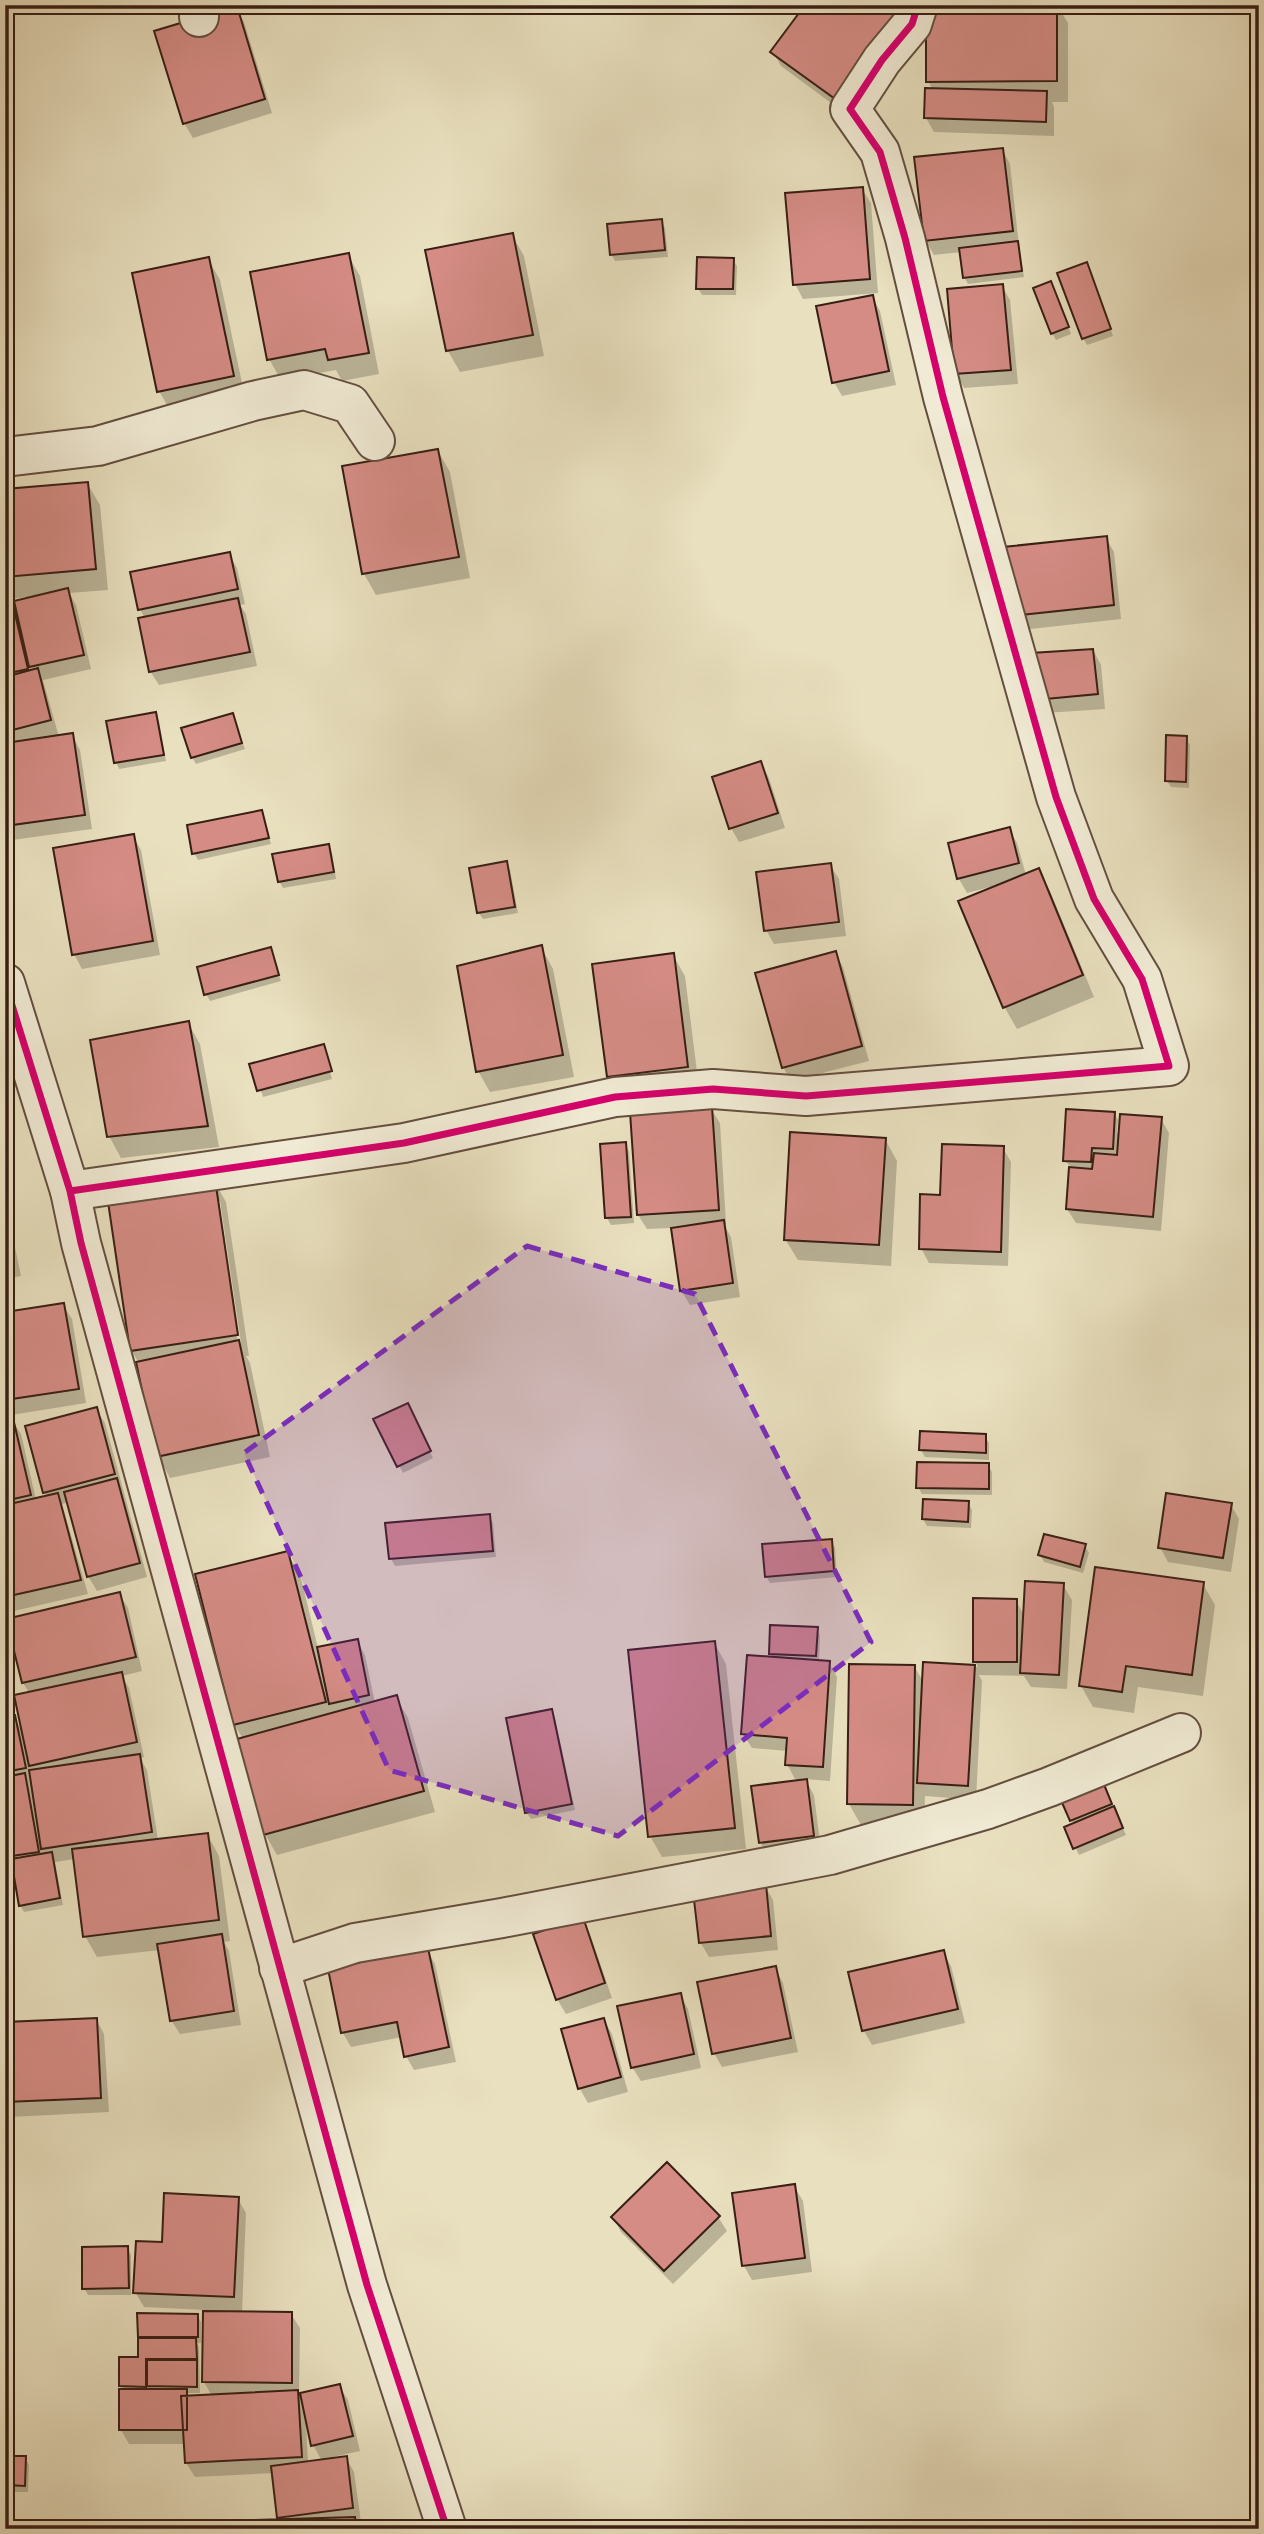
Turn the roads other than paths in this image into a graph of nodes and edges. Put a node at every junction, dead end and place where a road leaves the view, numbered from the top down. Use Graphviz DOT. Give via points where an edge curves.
graph roads {
  1 [pos="918,5"];
  2 [pos="375,441"];
  3 [pos="5,457"];
  4 [pos="5,983"];
  5 [pos="71,1191"];
  6 [pos="1181,1733"];
  7 [pos="279,1968"];
  8 [pos="446,2529"];
  1 -- 5 [label="street" via="912,24 850,109 880,152 943,397 1056,797 1094,899 1142,979 1169,1066 806,1096 713,1089 615,1097 404,1143"];
  2 -- 3 [label="street" via="349,404 304,390 98,446"];
  4 -- 5 [label="street"];
  5 -- 7 [label="street" via="81,1243"];
  6 -- 7 [label="street" via="988,1809 830,1855 355,1943"];
  7 -- 8 [label="street" via="367,2285"];
}
